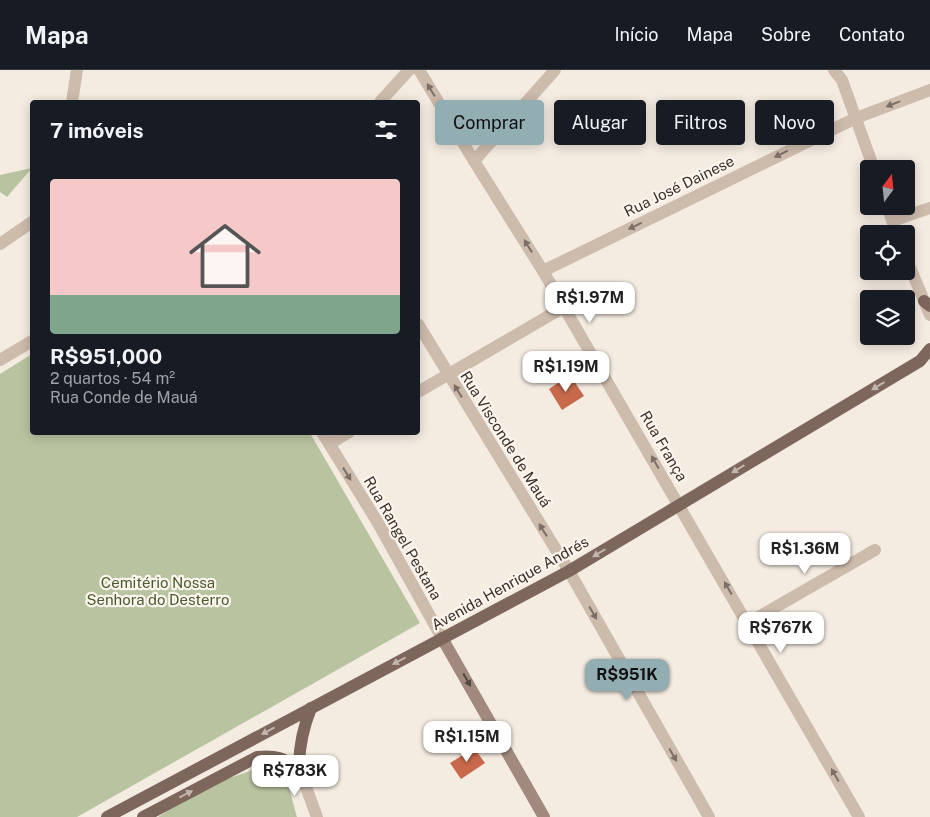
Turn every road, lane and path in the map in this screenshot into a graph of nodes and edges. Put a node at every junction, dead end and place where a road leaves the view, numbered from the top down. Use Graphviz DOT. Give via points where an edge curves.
graph roads {
  1 [pos="77,70"];
  2 [pos="409,70"];
  3 [pos="419,70"];
  4 [pos="555,70"];
  5 [pos="834,70"];
  6 [pos="930,90"];
  7 [pos="72,100"];
  8 [pos="382,100"];
  9 [pos="856,118"];
  10 [pos="871,160"];
  11 [pos="474,161"];
  12 [pos="930,208"];
  13 [pos="890,215"];
  14 [pos="892,221"];
  15 [pos="30,223"];
  16 [pos="894,225"];
  17 [pos="0,244"];
  18 [pos="543,271"];
  19 [pos="915,277"];
  20 [pos="927,303"];
  21 [pos="564,307"];
  22 [pos="930,314"];
  23 [pos="420,328"];
  24 [pos="30,342"];
  25 [pos="930,350"];
  26 [pos="0,360"];
  27 [pos="925,361"];
  28 [pos="447,375"];
  29 [pos="420,391"];
  30 [pos="324,435"];
  31 [pos="344,435"];
  32 [pos="329,444"];
  33 [pos="679,504"];
  34 [pos="875,550"];
  35 [pos="569,571"];
  36 [pos="748,623"];
  37 [pos="442,638"];
  38 [pos="311,708"];
  39 [pos="299,768"];
  40 [pos="107,817"];
  41 [pos="143,817"];
  42 [pos="317,817"];
  43 [pos="544,817"];
  44 [pos="709,817"];
  45 [pos="859,817"];
  1 -- 7 [label="street"];
  2 -- 8 [label="street"];
  11 -- 3 [label="street, Rua França, one-way"];
  4 -- 11 [label="street"];
  5 -- 9 [label="street" via="842,80"];
  6 -- 9 [label="street, Rua José Dainese, one-way"];
  9 -- 10 [label="street"];
  9 -- 18 [label="street, Rua José Dainese, one-way"];
  18 -- 11 [label="street, Rua França, one-way"];
  12 -- 14 [label="street"];
  13 -- 14 [label="street"];
  14 -- 16 [label="street"];
  15 -- 17 [label="street"];
  18 -- 21 [label="street, Rua França"];
  19 -- 20 [label="street"];
  20 -- 22 [label="street"];
  21 -- 28 [label="street"];
  33 -- 21 [label="street, Rua França, one-way"];
  23 -- 28 [label="street, Rua Visconde de Mauá"];
  24 -- 26 [label="street"];
  25 -- 27 [label="main road, Avenida Henrique Andrés"];
  27 -- 33 [label="main road, Avenida Henrique Andrés, one-way"];
  28 -- 29 [label="street"];
  35 -- 28 [label="street, Rua Visconde de Mauá, one-way"];
  30 -- 32 [label="street, Rua Rangel Pestana"];
  31 -- 32 [label="street"];
  32 -- 37 [label="street, Rua Rangel Pestana, one-way" via="378,523"];
  33 -- 35 [label="main road, Avenida Henrique Andrés, one-way"];
  36 -- 33 [label="street, Rua França, one-way"];
  34 -- 36 [label="street"];
  35 -- 37 [label="main road, Avenida Henrique Andrés"];
  35 -- 44 [label="street, Rua Visconde de Mauá, one-way"];
  45 -- 36 [label="street, Rua França, one-way"];
  37 -- 38 [label="main road, Avenida Henrique Andrés, one-way"];
  37 -- 43 [label="main road, Rua Rangel Pestana, one-way"];
  38 -- 39 [label="main road" via="299,745"];
  38 -- 40 [label="main road, Avenida Henrique Andrés, one-way"];
  41 -- 39 [label="main road, one-way" via="257,757 281,757"];
  39 -- 42 [label="street"];
}
